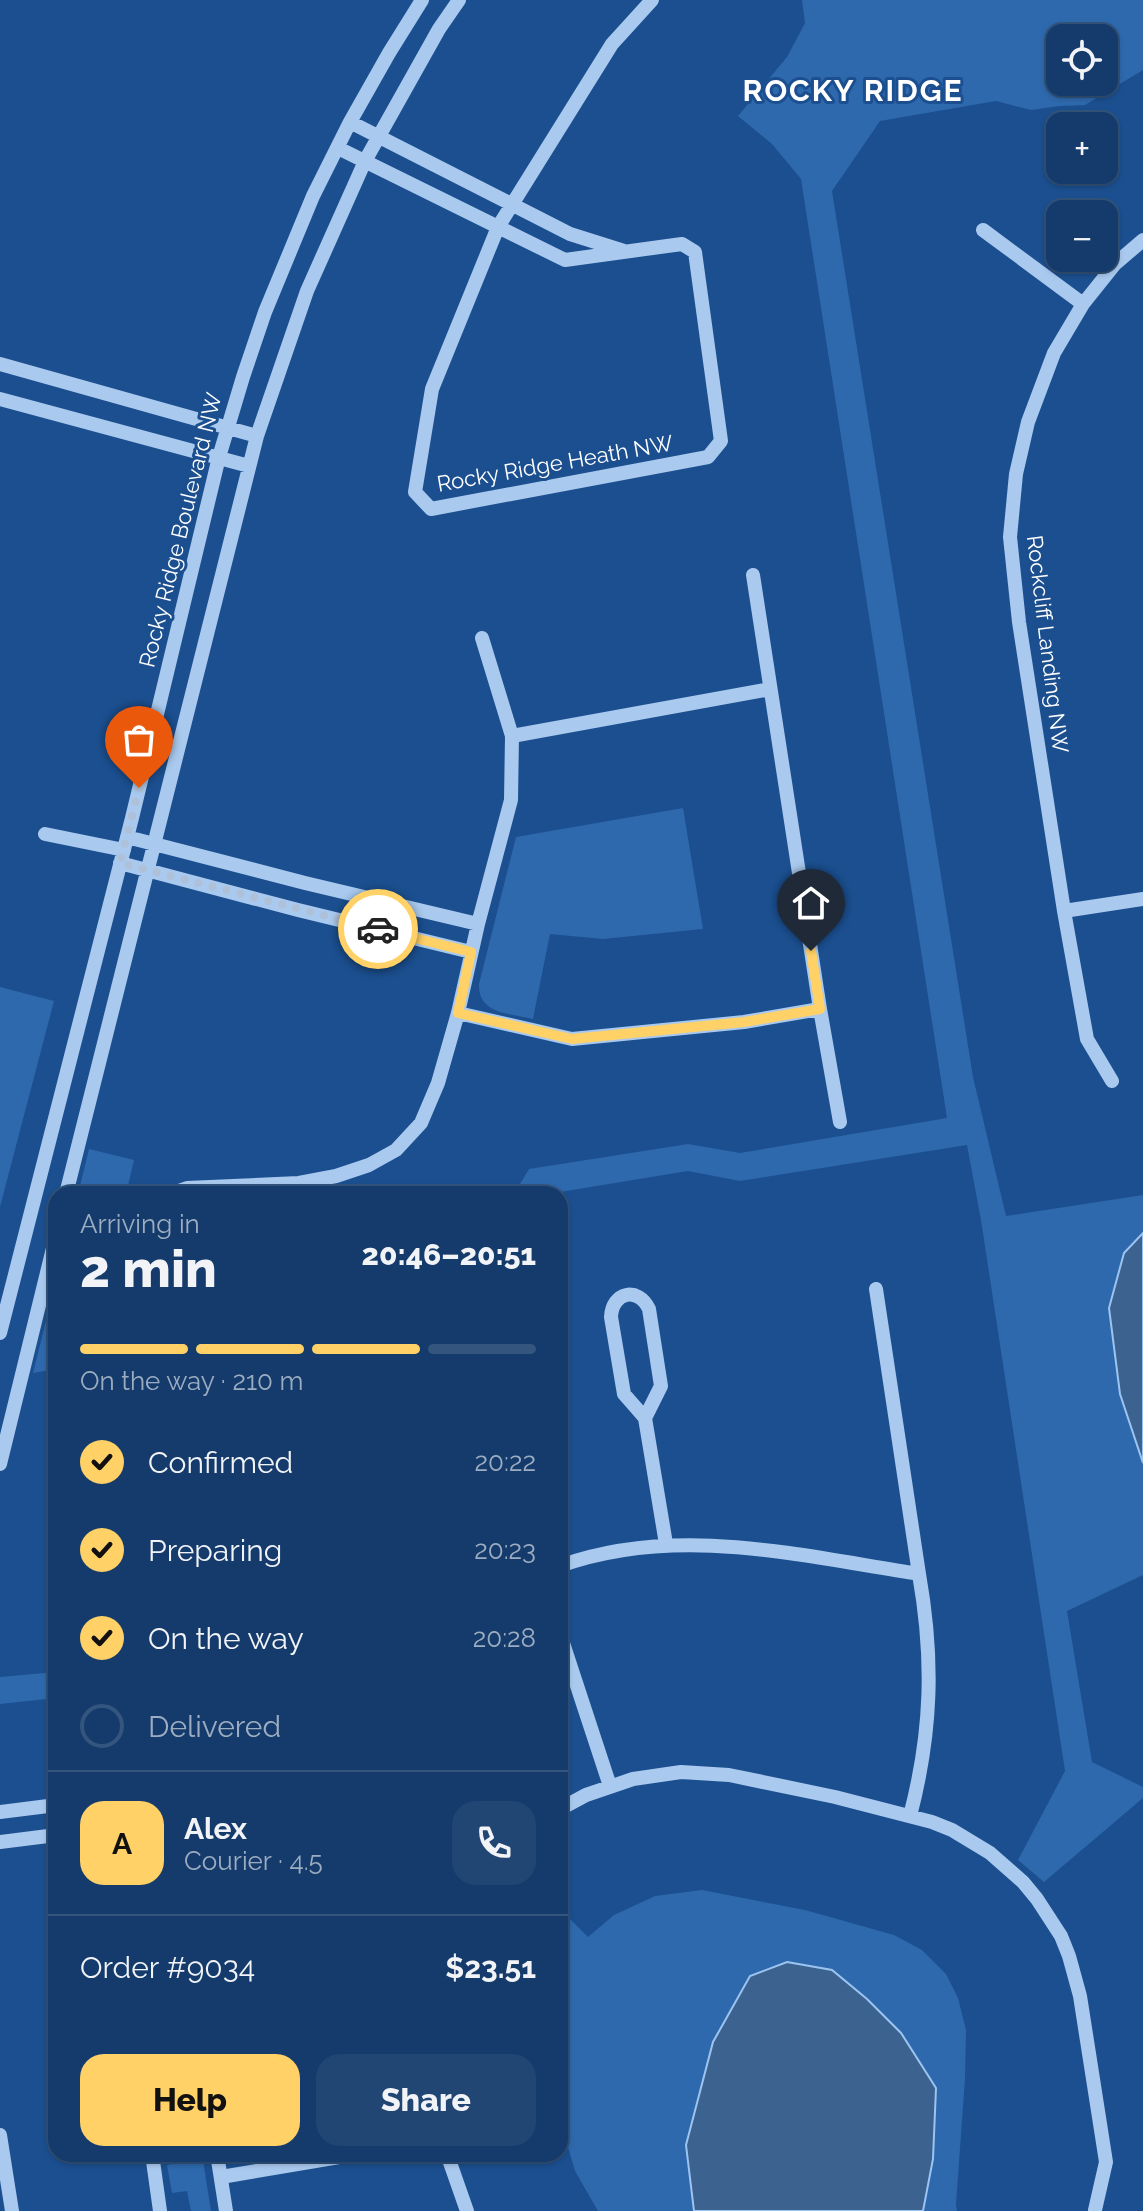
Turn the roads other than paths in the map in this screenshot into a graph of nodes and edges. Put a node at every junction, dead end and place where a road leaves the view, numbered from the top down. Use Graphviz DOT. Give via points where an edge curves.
graph roads {
  1 [pos="422,0"];
  2 [pos="459,0"];
  3 [pos="652,0"];
  4 [pos="350,122"];
  5 [pos="377,135"];
  6 [pos="338,148"];
  7 [pos="365,161"];
  8 [pos="511,206"];
  9 [pos="498,227"];
  10 [pos="983,230"];
  11 [pos="1143,240"];
  12 [pos="628,253"];
  13 [pos="1083,304"];
  14 [pos="0,364"];
  15 [pos="0,399"];
  16 [pos="227,427"];
  17 [pos="257,436"];
  18 [pos="219,457"];
  19 [pos="249,466"];
  20 [pos="753,575"];
  21 [pos="482,638"];
  22 [pos="770,689"];
  23 [pos="512,736"];
  24 [pos="45,834"];
  25 [pos="155,844"];
  26 [pos="124,850"];
  27 [pos="148,870"];
  28 [pos="1143,899"];
  29 [pos="1064,911"];
  30 [pos="478,924"];
  31 [pos="471,952"];
  32 [pos="820,1009"];
  33 [pos="458,1013"];
  34 [pos="1112,1081"];
  35 [pos="840,1122"];
  36 [pos="68,1186"];
  37 [pos="232,1186"];
  38 [pos="48,1269"];
  39 [pos="876,1289"];
  40 [pos="0,1333"];
  41 [pos="645,1418"];
  42 [pos="0,1464"];
  43 [pos="666,1544"];
  44 [pos="568,1563"];
  45 [pos="919,1574"];
  46 [pos="568,1658"];
  47 [pos="610,1786"];
  48 [pos="568,1805"];
  49 [pos="48,1806"];
  50 [pos="0,1812"];
  51 [pos="910,1816"];
  52 [pos="48,1836"];
  53 [pos="0,1842"];
  54 [pos="0,2135"];
  55 [pos="153,2162"];
  56 [pos="218,2162"];
  57 [pos="310,2162"];
  58 [pos="450,2162"];
  59 [pos="221,2177"];
  60 [pos="1095,2210"];
  61 [pos="12,2211"];
  62 [pos="160,2211"];
  63 [pos="226,2211"];
  64 [pos="467,2211"];
  1 -- 4 [label="street, Rocky Ridge Boulevard NW"];
  2 -- 5 [label="street"];
  3 -- 8 [label="street" via="612,44"];
  4 -- 5 [label="street, Rocky Ridge Heath NW"];
  4 -- 6 [label="street, Rocky Ridge Boulevard NW"];
  5 -- 7 [label="street"];
  5 -- 8 [label="street, Rocky Ridge Heath NW"];
  6 -- 7 [label="street, Rocky Ridge Heath NW"];
  6 -- 16 [label="street, Rocky Ridge Boulevard NW" via="283,266"];
  7 -- 9 [label="street, Rocky Ridge Heath NW"];
  7 -- 17 [label="street" via="307,291"];
  8 -- 9 [label="street, Rocky Ridge Heath NW"];
  8 -- 12 [label="street, Rocky Ridge Heath NW"];
  9 -- 12 [label="street, Rocky Ridge Heath NW" via="565,260"];
  9 -- 12 [label="street, Rocky Ridge Heath NW" via="432,389 415,492 431,509 708,457 721,441 695,252 682,244"];
  10 -- 13 [label="street"];
  11 -- 13 [label="street, Rockcliff Landing NW" via="1115,264"];
  13 -- 29 [label="street, Rockcliff Landing NW" via="1054,353 1028,422 1010,537"];
  14 -- 16 [label="street"];
  15 -- 18 [label="street"];
  16 -- 17 [label="street"];
  16 -- 18 [label="street, Rocky Ridge Boulevard NW"];
  17 -- 19 [label="street"];
  18 -- 19 [label="street"];
  18 -- 26 [label="street, Rocky Ridge Boulevard NW"];
  19 -- 25 [label="street"];
  20 -- 22 [label="street"];
  21 -- 23 [label="street"];
  22 -- 23 [label="street"];
  22 -- 32 [label="street"];
  23 -- 30 [label="street" via="511,800"];
  24 -- 26 [label="street"];
  25 -- 26 [label="street"];
  25 -- 27 [label="street"];
  25 -- 30 [label="street"];
  26 -- 27 [label="street"];
  26 -- 40 [label="street, Rocky Ridge Boulevard NW"];
  27 -- 31 [label="street"];
  27 -- 36 [label="street"];
  28 -- 29 [label="street"];
  29 -- 34 [label="street, Rockcliff Landing NW" via="1087,1039"];
  30 -- 31 [label="street"];
  31 -- 33 [label="street"];
  32 -- 33 [label="street" via="572,1039"];
  32 -- 35 [label="street"];
  33 -- 37 [label="street" via="421,1123 396,1150 336,1176"];
  38 -- 42 [label="street"];
  39 -- 45 [label="street"];
  41 -- 41 [label="street" via="661,1386 649,1309 642,1299 624,1295 614,1304 611,1317 624,1394"];
  41 -- 43 [label="street"];
  43 -- 44 [label="street"];
  43 -- 45 [label="street" via="732,1546"];
  45 -- 51 [label="street" via="929,1638 930,1703 924,1760"];
  46 -- 47 [label="street"];
  47 -- 48 [label="street"];
  47 -- 51 [label="street" via="681,1772 729,1775"];
  49 -- 50 [label="street"];
  51 -- 60 [label="street" via="952,1830 990,1853 1030,1890 1061,1936 1080,1996 1106,2162"];
  52 -- 53 [label="street"];
  54 -- 61 [label="street"];
  55 -- 62 [label="street"];
  56 -- 59 [label="street"];
  57 -- 59 [label="street"];
  58 -- 64 [label="street"];
  59 -- 63 [label="street"];
}
